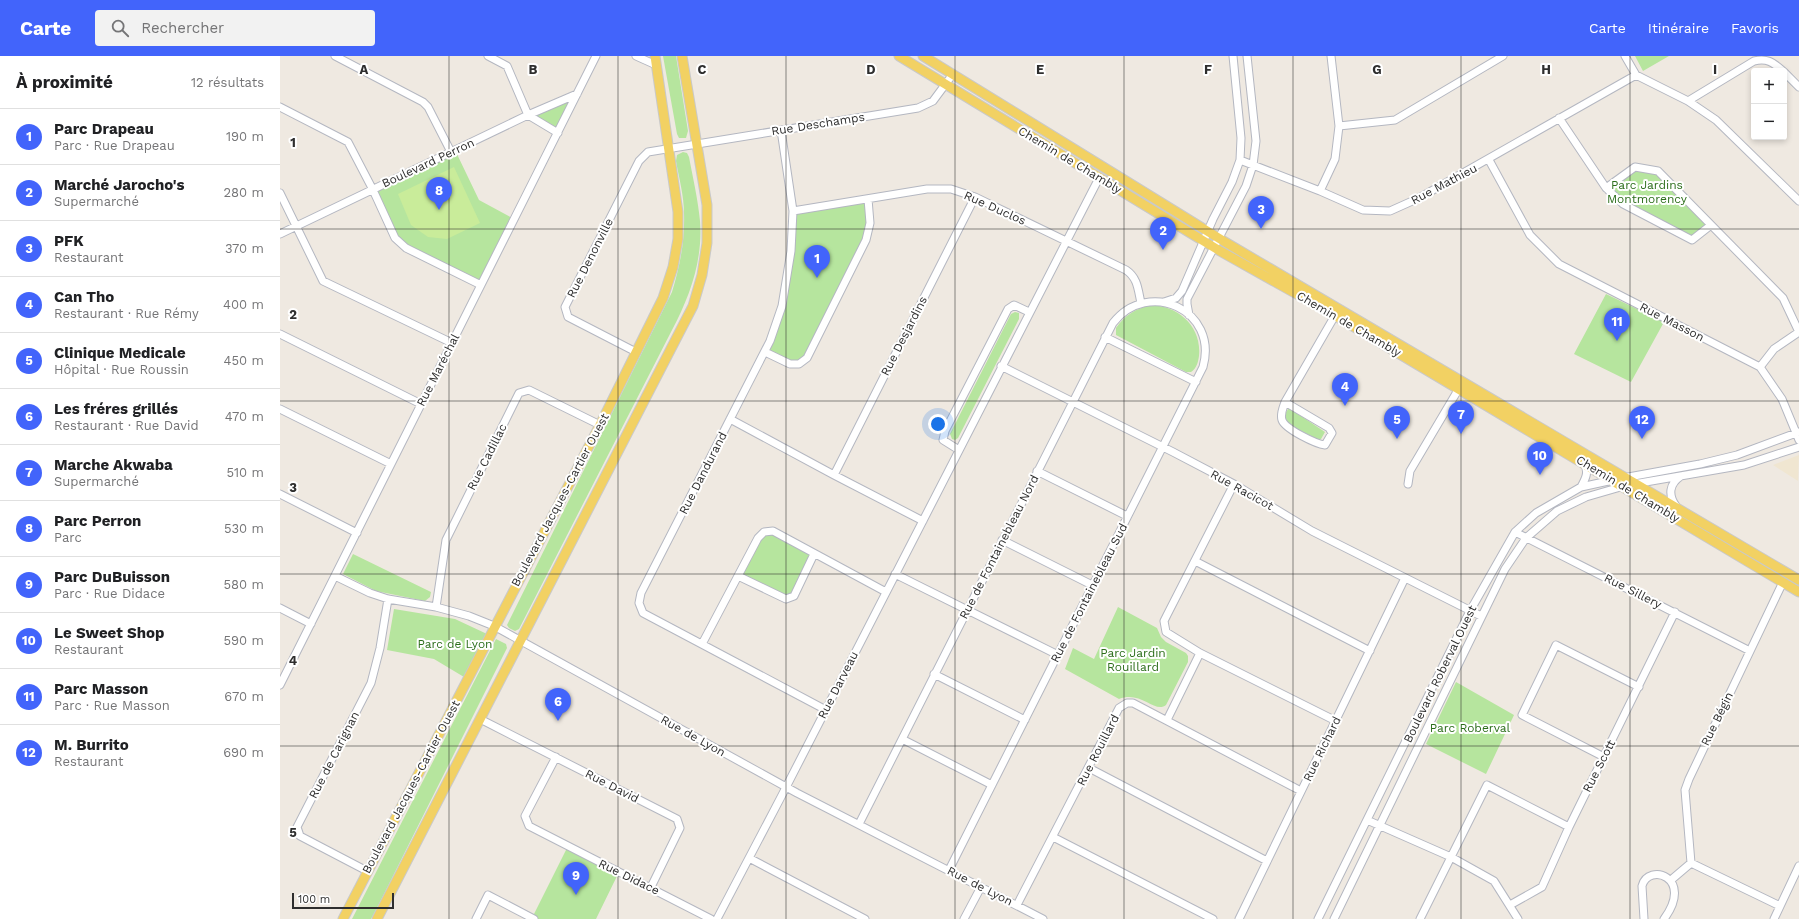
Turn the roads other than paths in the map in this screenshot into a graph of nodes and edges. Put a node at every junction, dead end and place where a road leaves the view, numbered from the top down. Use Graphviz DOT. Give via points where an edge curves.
graph roads {
  1 [pos="335,56"];
  2 [pos="488,56"];
  3 [pos="596,56"];
  4 [pos="636,56"];
  5 [pos="682,56"];
  6 [pos="899,56"];
  7 [pos="923,56"];
  8 [pos="1233,56"];
  9 [pos="1247,56"];
  10 [pos="1331,56"];
  11 [pos="1503,56"];
  12 [pos="1625,56"];
  13 [pos="656,61"];
  14 [pos="1780,68"];
  15 [pos="953,74"];
  16 [pos="1787,74"];
  17 [pos="1636,75"];
  18 [pos="946,84"];
  19 [pos="1799,87"];
  20 [pos="577,94"];
  21 [pos="1688,101"];
  22 [pos="280,107"];
  23 [pos="528,116"];
  24 [pos="1559,118"];
  25 [pos="1339,126"];
  26 [pos="781,130"];
  27 [pos="558,133"];
  28 [pos="696,144"];
  29 [pos="668,150"];
  30 [pos="451,152"];
  31 [pos="1240,160"];
  32 [pos="1489,160"];
  33 [pos="1253,165"];
  34 [pos="1098,178"];
  35 [pos="1606,188"];
  36 [pos="373,190"];
  37 [pos="1320,191"];
  38 [pos="280,193"];
  39 [pos="975,197"];
  40 [pos="868,199"];
  41 [pos="1799,201"];
  42 [pos="793,211"];
  43 [pos="1711,225"];
  44 [pos="296,226"];
  45 [pos="1209,232"];
  46 [pos="280,234"];
  47 [pos="1218,238"];
  48 [pos="1066,241"];
  49 [pos="1205,241"];
  50 [pos="1214,247"];
  51 [pos="481,285"];
  52 [pos="1164,302"];
  53 [pos="1141,303"];
  54 [pos="1029,312"];
  55 [pos="1337,312"];
  56 [pos="1189,315"];
  57 [pos="1799,332"];
  58 [pos="280,334"];
  59 [pos="1105,337"];
  60 [pos="452,343"];
  61 [pos="636,352"];
  62 [pos="764,352"];
  63 [pos="1002,366"];
  64 [pos="1760,367"];
  65 [pos="1463,381"];
  66 [pos="1196,382"];
  67 [pos="1459,390"];
  68 [pos="1072,402"];
  69 [pos="1285,402"];
  70 [pos="422,404"];
  71 [pos="280,409"];
  72 [pos="730,419"];
  73 [pos="600,424"];
  74 [pos="1798,435"];
  75 [pos="1162,447"];
  76 [pos="1799,447"];
  77 [pos="959,450"];
  78 [pos="1737,455"];
  79 [pos="1583,462"];
  80 [pos="391,464"];
  81 [pos="1740,466"];
  82 [pos="1037,471"];
  83 [pos="834,475"];
  84 [pos="1681,476"];
  85 [pos="1627,477"];
  86 [pos="1613,480"];
  87 [pos="1234,484"];
  88 [pos="1408,484"];
  89 [pos="1637,484"];
  90 [pos="1581,486"];
  91 [pos="1623,486"];
  92 [pos="280,494"];
  93 [pos="1676,506"];
  94 [pos="1127,516"];
  95 [pos="923,521"];
  96 [pos="1515,532"];
  97 [pos="357,533"];
  98 [pos="1526,538"];
  99 [pos="1002,540"];
  100 [pos="814,554"];
  101 [pos="1195,561"];
  102 [pos="895,574"];
  103 [pos="335,576"];
  104 [pos="738,576"];
  105 [pos="1405,578"];
  106 [pos="1799,580"];
  107 [pos="1783,582"];
  108 [pos="1092,585"];
  109 [pos="886,592"];
  110 [pos="1799,592"];
  111 [pos="388,599"];
  112 [pos="436,607"];
  113 [pos="280,608"];
  114 [pos="967,609"];
  115 [pos="1470,611"];
  116 [pos="1675,612"];
  117 [pos="1482,616"];
  118 [pos="311,624"];
  119 [pos="494,626"];
  120 [pos="520,642"];
  121 [pos="702,644"];
  122 [pos="1370,651"];
  123 [pos="1750,651"];
  124 [pos="1200,653"];
  125 [pos="1058,655"];
  126 [pos="934,674"];
  127 [pos="280,685"];
  128 [pos="1639,687"];
  129 [pos="826,710"];
  130 [pos="480,719"];
  131 [pos="1024,720"];
  132 [pos="1166,720"];
  133 [pos="1336,721"];
  134 [pos="902,739"];
  135 [pos="556,757"];
  136 [pos="1604,757"];
  137 [pos="1089,768"];
  138 [pos="992,785"];
  139 [pos="787,787"];
  140 [pos="1301,791"];
  141 [pos="1367,820"];
  142 [pos="859,824"];
  143 [pos="1380,826"];
  144 [pos="1569,827"];
  145 [pos="1053,837"];
  146 [pos="1451,857"];
  147 [pos="749,858"];
  148 [pos="1267,861"];
  149 [pos="1691,863"];
  150 [pos="1799,866"];
  151 [pos="949,870"];
  152 [pos="367,871"];
  153 [pos="1671,880"];
  154 [pos="651,887"];
  155 [pos="981,887"];
  156 [pos="1017,905"];
  157 [pos="1510,905"];
  158 [pos="1780,906"];
  159 [pos="343,919"];
  160 [pos="376,919"];
  161 [pos="476,919"];
  162 [pos="534,919"];
  163 [pos="711,919"];
  164 [pos="717,919"];
  165 [pos="864,919"];
  166 [pos="964,919"];
  167 [pos="1043,919"];
  168 [pos="1213,919"];
  169 [pos="1239,919"];
  170 [pos="1318,919"];
  171 [pos="1334,919"];
  172 [pos="1420,919"];
  173 [pos="1518,919"];
  174 [pos="1644,919"];
  175 [pos="1664,919"];
  176 [pos="1774,919"];
  1 -- 30 [label="street" via="423,102"];
  2 -- 23 [label="street" via="508,66"];
  3 -- 20 [label="street, Rue Maréchal"];
  4 -- 13 [label="street"];
  5 -- 28 [label="main road"];
  6 -- 18 [label="main road, Chemin de Chambly"];
  7 -- 15 [label="main road, Chemin de Chambly"];
  8 -- 31 [label="street" via="1241,138"];
  9 -- 33 [label="street" via="1256,141"];
  10 -- 25 [label="street"];
  11 -- 25 [label="street" via="1395,120"];
  12 -- 17 [label="street"];
  13 -- 29 [label="main road, Boulevard Jacques-Cartier Ouest"];
  14 -- 21 [label="street" via="1763,59 1754,61"];
  15 -- 18 [label="street, Rue Deschamps"];
  15 -- 45 [label="main road, Chemin de Chambly"];
  16 -- 19 [label="street"];
  17 -- 21 [label="street"];
  17 -- 24 [label="street, Rue Mathieu"];
  18 -- 26 [label="street, Rue Deschamps" via="934,101 918,108"];
  18 -- 34 [label="main road, Chemin de Chambly"];
  20 -- 23 [label="street, Boulevard Perron"];
  20 -- 27 [label="street, Rue Maréchal"];
  21 -- 41 [label="street" via="1716,120"];
  22 -- 36 [label="street" via="348,142"];
  23 -- 27 [label="street"];
  23 -- 30 [label="street, Boulevard Perron"];
  24 -- 32 [label="street, Rue Mathieu"];
  24 -- 35 [label="street"];
  25 -- 37 [label="street" via="1335,159"];
  26 -- 28 [label="street, Rue Deschamps"];
  26 -- 42 [label="street, Rue Dandurand"];
  27 -- 51 [label="street, Rue Maréchal"];
  28 -- 29 [label="street, Rue Deschamps"];
  28 -- 120 [label="main road" via="707,205 707,243 702,276 693,306"];
  29 -- 61 [label="main road, Boulevard Jacques-Cartier Ouest" via="678,212 678,239 673,267 663,298"];
  29 -- 61 [label="street, Rue Denonville" via="648,152 639,161 565,307 568,317"];
  30 -- 36 [label="street, Boulevard Perron"];
  31 -- 33 [label="street, Rue Mathieu"];
  31 -- 45 [label="street"];
  32 -- 37 [label="street, Rue Mathieu" via="1390,211 1362,210"];
  32 -- 64 [label="street, Rue Masson" via="1530,235 1559,264"];
  33 -- 37 [label="street, Rue Mathieu"];
  33 -- 47 [label="street" via="1246,186"];
  34 -- 48 [label="street, Rue Darveau"];
  34 -- 49 [label="main road, Chemin de Chambly"];
  35 -- 43 [label="street" via="1623,204 1692,240"];
  35 -- 43 [label="street" via="1635,167 1658,171"];
  36 -- 44 [label="street, Boulevard Perron"];
  36 -- 51 [label="street" via="395,238 406,248"];
  38 -- 44 [label="street"];
  39 -- 40 [label="street, Rue Duclos" via="951,189 927,189"];
  39 -- 48 [label="street, Rue Duclos"];
  39 -- 83 [label="street, Rue Desjardins"];
  40 -- 42 [label="street, Rue Duclos"];
  40 -- 62 [label="street" via="870,223 866,240 807,358 799,364 790,364"];
  42 -- 62 [label="street, Rue Dandurand" via="791,251 782,306"];
  43 -- 57 [label="street" via="1783,298"];
  44 -- 46 [label="street, Boulevard Perron"];
  44 -- 60 [label="street" via="323,281"];
  45 -- 47 [label="main road, Chemin de Chambly"];
  45 -- 49 [label="street"];
  47 -- 50 [label="street"];
  47 -- 55 [label="main road, Chemin de Chambly"];
  48 -- 53 [label="street, Rue Duclos" via="1132,274"];
  48 -- 54 [label="street, Rue Darveau"];
  49 -- 50 [label="main road, Chemin de Chambly"];
  49 -- 52 [label="street" via="1181,293 1176,298"];
  50 -- 55 [label="main road, Chemin de Chambly"];
  50 -- 56 [label="street" via="1187,299"];
  51 -- 60 [label="street, Rue Maréchal"];
  52 -- 53 [label="street, Rue de Fontainebleau Nord"];
  52 -- 56 [label="street"];
  53 -- 59 [label="street, Rue de Fontainebleau Nord" via="1121,314"];
  54 -- 63 [label="street, Rue Darveau"];
  54 -- 77 [label="street" via="1014,305 1008,309 945,431 943,440"];
  55 -- 65 [label="main road, Chemin de Chambly"];
  55 -- 67 [label="main road, Chemin de Chambly"];
  55 -- 69 [label="street"];
  56 -- 66 [label="street, Rue de Fontainebleau Sud" via="1199,327 1205,347 1204,361"];
  57 -- 64 [label="street" via="1774,349"];
  58 -- 70 [label="street"];
  59 -- 66 [label="street"];
  59 -- 68 [label="street, Rue de Fontainebleau Nord"];
  60 -- 70 [label="street, Rue Maréchal"];
  61 -- 73 [label="main road, Boulevard Jacques-Cartier Ouest"];
  62 -- 72 [label="street, Rue Dandurand"];
  63 -- 68 [label="street, Rue Racicot"];
  63 -- 77 [label="street, Rue Darveau"];
  64 -- 74 [label="street, Rue Masson" via="1782,399"];
  65 -- 67 [label="street"];
  65 -- 85 [label="main road, Chemin de Chambly"];
  66 -- 75 [label="street, Rue de Fontainebleau Sud"];
  67 -- 79 [label="main road, Chemin de Chambly"];
  67 -- 88 [label="street" via="1410,471"];
  68 -- 75 [label="street, Rue Racicot"];
  68 -- 82 [label="street, Rue de Fontainebleau Nord"];
  69 -- 69 [label="street" via="1282,410 1285,425 1317,444 1325,445 1332,433 1329,428"];
  70 -- 80 [label="street, Rue Maréchal"];
  71 -- 80 [label="street"];
  72 -- 83 [label="street"];
  72 -- 121 [label="street, Rue Dandurand" via="641,593 639,603 643,613"];
  73 -- 112 [label="street, Rue Cadillac" via="529,390 519,392 446,540"];
  73 -- 119 [label="main road, Boulevard Jacques-Cartier Ouest"];
  74 -- 78 [label="street, Boulevard Roberval Ouest"];
  75 -- 87 [label="street, Rue Racicot"];
  75 -- 94 [label="street, Rue de Fontainebleau Sud"];
  76 -- 81 [label="street, Boulevard Roberval Ouest"];
  77 -- 95 [label="street, Rue Darveau"];
  78 -- 81 [label="street"];
  78 -- 85 [label="street, Boulevard Roberval Ouest"];
  79 -- 86 [label="main road, Chemin de Chambly"];
  79 -- 90 [label="street" via="1587,468 1587,475"];
  80 -- 97 [label="street, Rue Maréchal"];
  81 -- 84 [label="street, Boulevard Roberval Ouest"];
  82 -- 94 [label="street"];
  82 -- 99 [label="street, Rue de Fontainebleau Nord"];
  83 -- 95 [label="street"];
  84 -- 89 [label="street, Boulevard Roberval Ouest"];
  84 -- 93 [label="street" via="1674,481 1671,489 1670,496"];
  85 -- 86 [label="street, Boulevard Roberval Ouest"];
  85 -- 89 [label="main road, Chemin de Chambly"];
  86 -- 90 [label="street, Boulevard Roberval Ouest"];
  86 -- 91 [label="main road, Chemin de Chambly"];
  87 -- 101 [label="street"];
  87 -- 105 [label="street, Rue Racicot" via="1312,531"];
  89 -- 91 [label="street, Boulevard Roberval Ouest"];
  89 -- 93 [label="main road, Chemin de Chambly"];
  90 -- 96 [label="street, Boulevard Roberval Ouest" via="1536,513"];
  91 -- 98 [label="street, Boulevard Roberval Ouest" via="1586,497 1557,511"];
  91 -- 107 [label="main road, Chemin de Chambly"];
  92 -- 97 [label="street"];
  93 -- 106 [label="main road, Chemin de Chambly"];
  94 -- 108 [label="street, Rue de Fontainebleau Sud"];
  95 -- 102 [label="street, Rue Darveau"];
  96 -- 98 [label="street, Rue Sillery"];
  96 -- 115 [label="street, Boulevard Roberval Ouest"];
  97 -- 103 [label="street, Rue Maréchal"];
  98 -- 116 [label="street, Rue Sillery"];
  98 -- 117 [label="street, Boulevard Roberval Ouest" via="1505,568"];
  99 -- 108 [label="street"];
  99 -- 114 [label="street, Rue de Fontainebleau Nord"];
  100 -- 104 [label="street" via="773,531 764,532 758,538"];
  100 -- 104 [label="street" via="794,596 786,599"];
  100 -- 109 [label="street"];
  101 -- 122 [label="street"];
  101 -- 124 [label="street" via="1167,615 1164,627 1170,635"];
  102 -- 109 [label="street, Rue Darveau"];
  102 -- 114 [label="street"];
  103 -- 111 [label="street, Rue de Lyon"];
  103 -- 118 [label="street, Rue Maréchal"];
  104 -- 121 [label="street"];
  105 -- 115 [label="street, Rue Racicot"];
  105 -- 122 [label="street, Rue Richard"];
  107 -- 110 [label="main road, Chemin de Chambly"];
  107 -- 123 [label="street, Rue Bégin"];
  108 -- 125 [label="street, Rue de Fontainebleau Sud"];
  109 -- 129 [label="street, Rue Darveau"];
  111 -- 112 [label="street, Rue de Lyon"];
  111 -- 152 [label="street, Rue de Carignan" via="371,683 297,827 300,836"];
  112 -- 119 [label="street, Rue de Lyon"];
  113 -- 118 [label="street"];
  114 -- 125 [label="street"];
  114 -- 126 [label="street, Rue de Fontainebleau Nord"];
  115 -- 117 [label="street, Rue Racicot"];
  115 -- 141 [label="street, Boulevard Roberval Ouest"];
  116 -- 123 [label="street, Rue Sillery"];
  116 -- 128 [label="street, Rue Scott"];
  117 -- 143 [label="street, Boulevard Roberval Ouest"];
  118 -- 127 [label="street, Rue Maréchal"];
  119 -- 120 [label="street, Rue de Lyon"];
  119 -- 152 [label="main road, Boulevard Jacques-Cartier Ouest"];
  120 -- 130 [label="main road"];
  120 -- 139 [label="street, Rue de Lyon"];
  121 -- 129 [label="street, Rue Dandurand"];
  122 -- 133 [label="street, Rue Richard"];
  123 -- 149 [label="street, Rue Bégin" via="1685,790"];
  124 -- 132 [label="street"];
  124 -- 133 [label="street"];
  125 -- 131 [label="street, Rue de Fontainebleau Sud"];
  126 -- 131 [label="street"];
  126 -- 134 [label="street, Rue de Fontainebleau Nord"];
  128 -- 136 [label="street, Rue Scott"];
  128 -- 136 [label="street" via="1556,645 1522,715"];
  129 -- 139 [label="street, Rue Darveau"];
  130 -- 135 [label="street, Rue David"];
  130 -- 160 [label="main road"];
  131 -- 138 [label="street, Rue de Fontainebleau Sud"];
  132 -- 137 [label="street, Rue Rouillard" via="1133,703 1122,705"];
  132 -- 140 [label="street"];
  133 -- 140 [label="street, Rue Richard"];
  134 -- 138 [label="street"];
  134 -- 142 [label="street, Rue de Fontainebleau Nord"];
  135 -- 154 [label="street, Rue David" via="677,819 680,828"];
  135 -- 154 [label="street, Rue Didace" via="525,816 529,826"];
  136 -- 144 [label="street, Rue Scott"];
  137 -- 145 [label="street, Rue Rouillard"];
  137 -- 148 [label="street"];
  138 -- 151 [label="street, Rue de Fontainebleau Sud"];
  139 -- 142 [label="street, Rue de Lyon"];
  139 -- 147 [label="street, Rue Darveau"];
  140 -- 148 [label="street, Rue Richard"];
  141 -- 143 [label="street"];
  141 -- 170 [label="street, Boulevard Roberval Ouest"];
  142 -- 151 [label="street, Rue de Lyon"];
  143 -- 146 [label="street"];
  143 -- 171 [label="street, Boulevard Roberval Ouest"];
  144 -- 146 [label="street" via="1487,785"];
  144 -- 157 [label="street, Rue Scott" via="1542,887"];
  145 -- 156 [label="street, Rue Rouillard"];
  145 -- 168 [label="street"];
  146 -- 157 [label="street" via="1494,881"];
  146 -- 172 [label="street"];
  147 -- 164 [label="street, Rue Darveau"];
  147 -- 165 [label="street"];
  148 -- 169 [label="street, Rue Richard"];
  149 -- 153 [label="street"];
  149 -- 158 [label="street"];
  150 -- 158 [label="street"];
  151 -- 155 [label="street, Rue de Lyon"];
  152 -- 159 [label="main road, Boulevard Jacques-Cartier Ouest"];
  153 -- 174 [label="street" via="1659,874 1643,880"];
  153 -- 175 [label="street" via="1675,895"];
  154 -- 163 [label="street, Rue Didace"];
  155 -- 156 [label="street, Rue de Lyon"];
  155 -- 166 [label="street"];
  156 -- 167 [label="street, Rue de Lyon"];
  157 -- 173 [label="street"];
  158 -- 176 [label="street"];
  161 -- 162 [label="street" via="488,896"];
}
